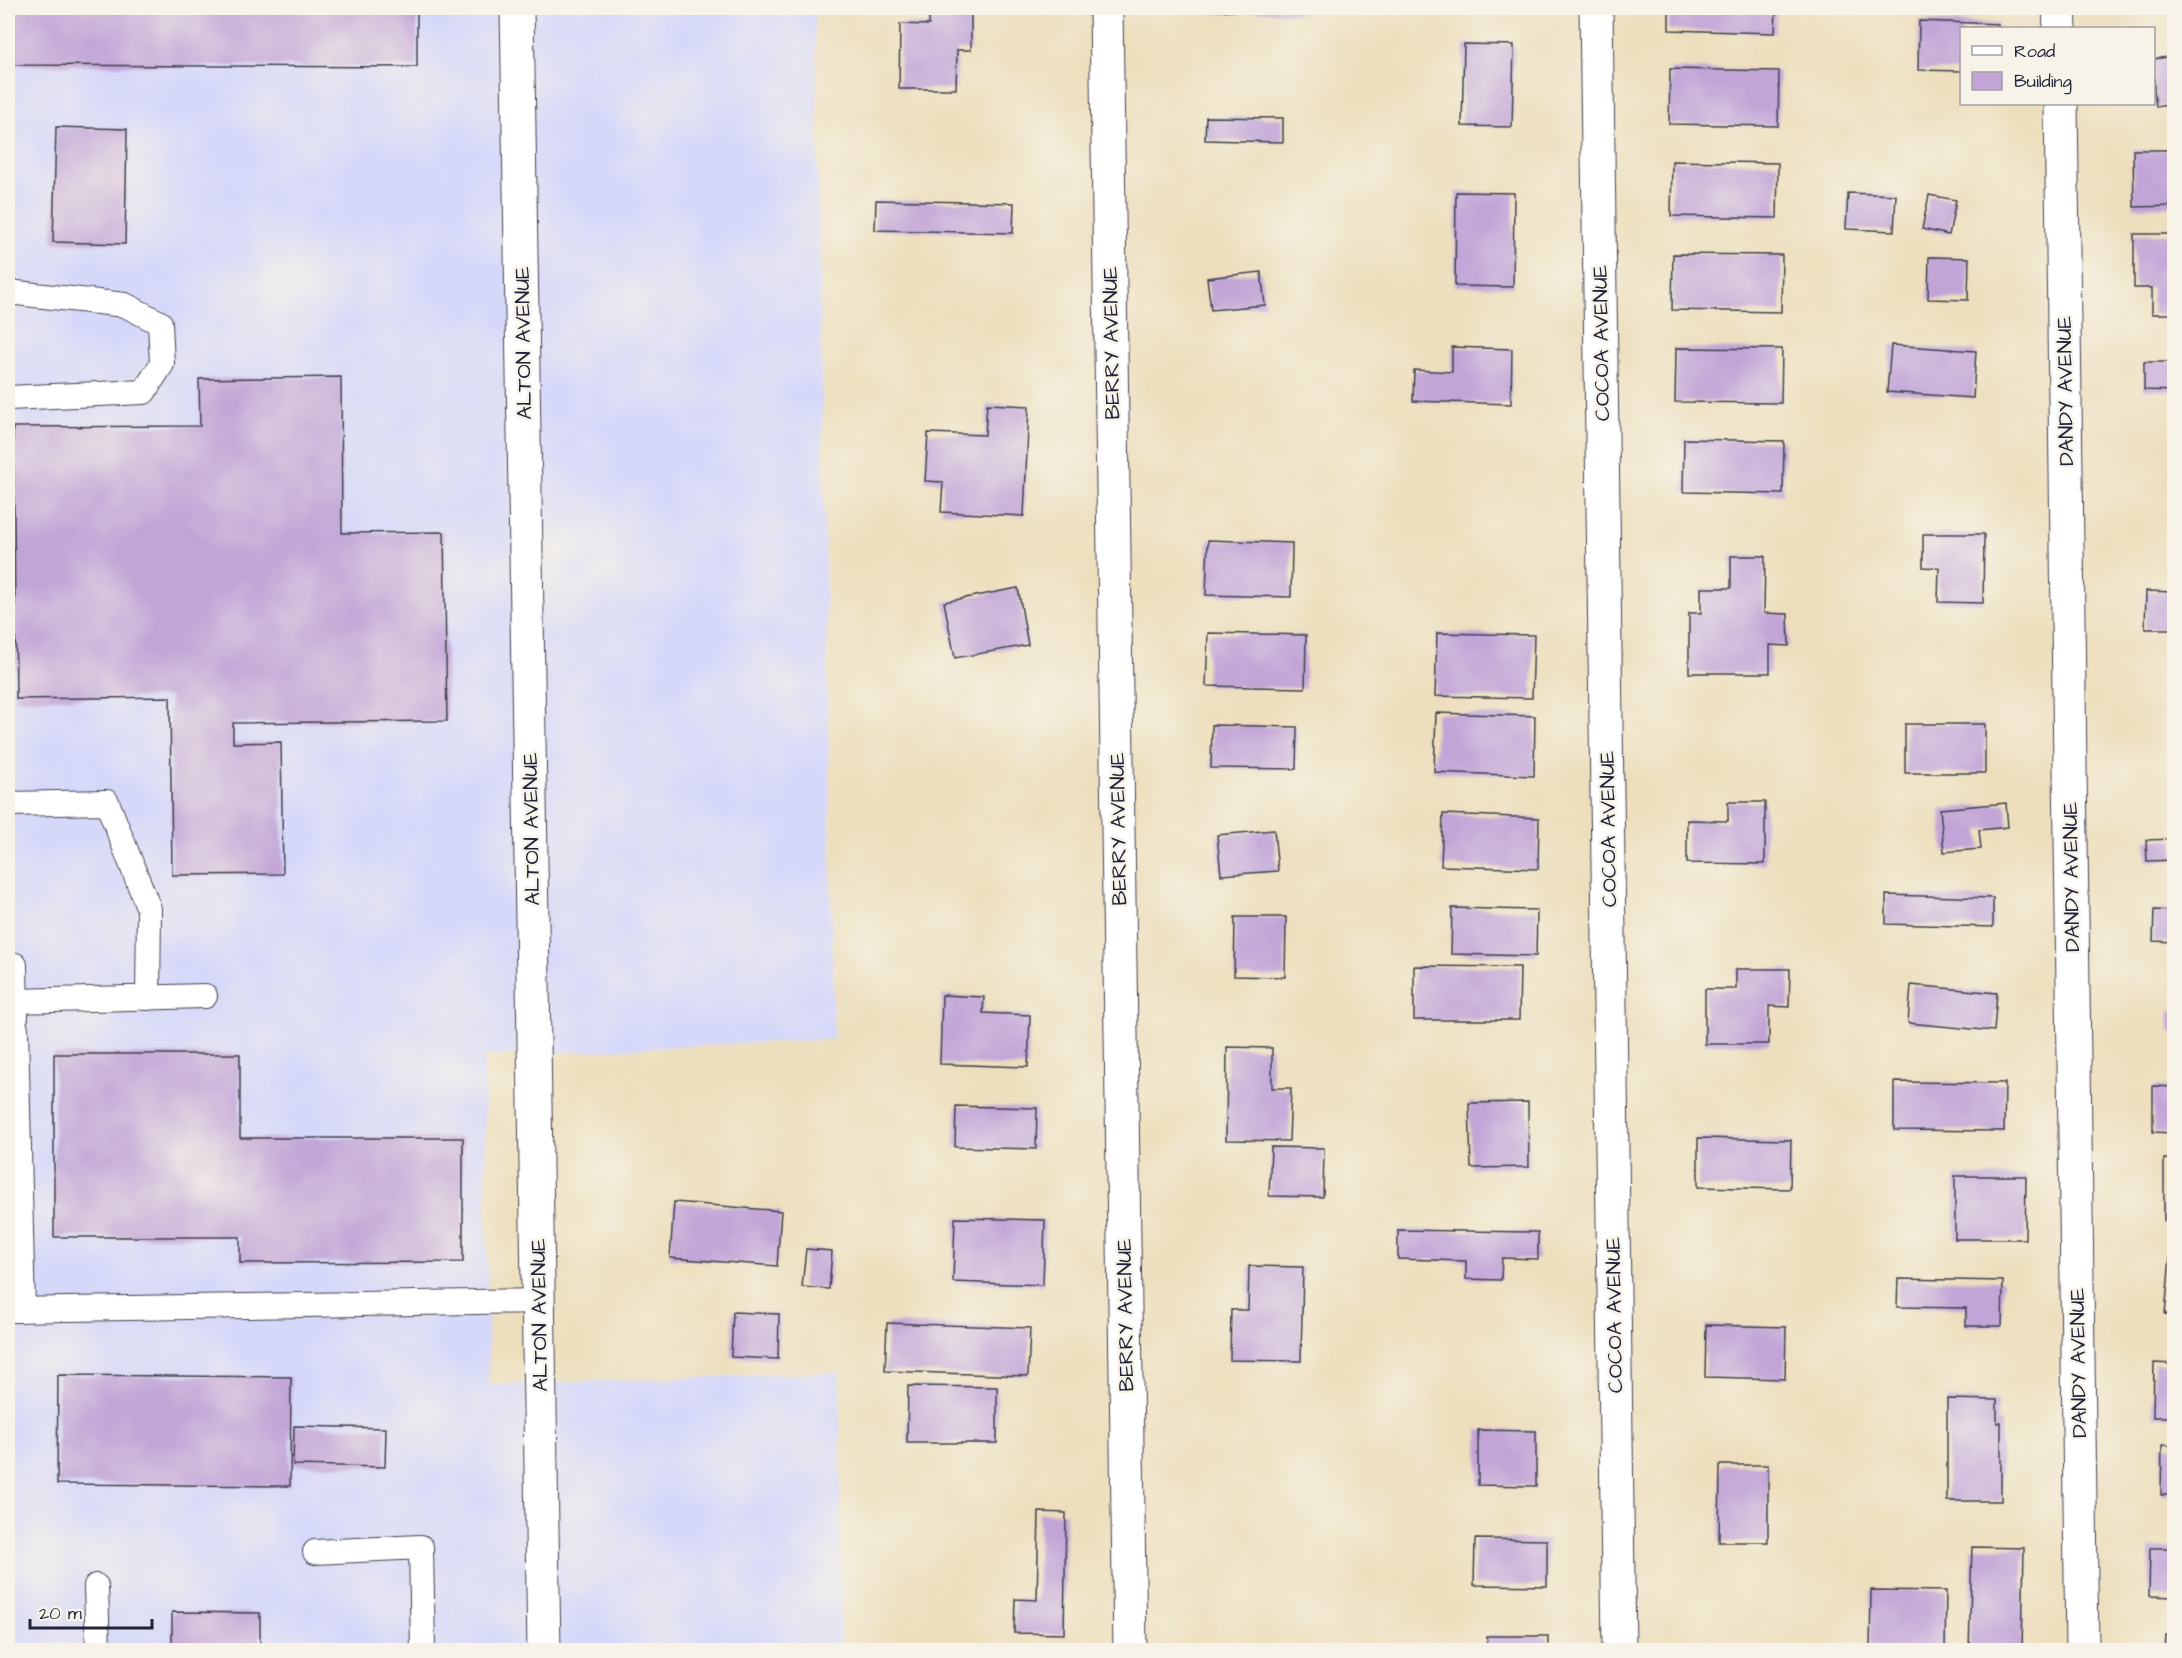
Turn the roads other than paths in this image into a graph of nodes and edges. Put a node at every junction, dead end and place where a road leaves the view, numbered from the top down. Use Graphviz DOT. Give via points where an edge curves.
graph roads {
  1 [pos="517,8"];
  2 [pos="1106,8"];
  3 [pos="1596,8"];
  4 [pos="2059,8"];
  5 [pos="2060,27"];
  6 [pos="2061,105"];
  7 [pos="8,292"];
  8 [pos="8,398"];
  9 [pos="8,804"];
  10 [pos="8,965"];
  11 [pos="205,996"];
  12 [pos="148,998"];
  13 [pos="15,1001"];
  14 [pos="12,1029"];
  15 [pos="13,1123"];
  16 [pos="538,1301"];
  17 [pos="15,1310"];
  18 [pos="315,1552"];
  19 [pos="96,1586"];
  20 [pos="98,1650"];
  21 [pos="423,1650"];
  22 [pos="544,1650"];
  23 [pos="1130,1650"];
  24 [pos="1619,1650"];
  25 [pos="2082,1650"];
  1 -- 16 [label="street, ALTON AVENUE"];
  2 -- 23 [label="street, BERRY AVENUE"];
  3 -- 24 [label="street, COCOA AVENUE"];
  4 -- 5 [label="street"];
  6 -- 25 [label="street, DANDY AVENUE"];
  7 -- 8 [label="lane" via="125,305 160,323 162,364 144,392"];
  9 -- 12 [label="lane" via="107,802 149,909"];
  10 -- 13 [label="lane" via="15,965"];
  11 -- 12 [label="lane"];
  12 -- 13 [label="lane"];
  13 -- 14 [label="lane"];
  14 -- 15 [label="lane"];
  15 -- 17 [label="lane"];
  16 -- 17 [label="lane"];
  16 -- 22 [label="street, ALTON AVENUE"];
  18 -- 21 [label="lane" via="422,1547"];
  19 -- 20 [label="lane"];
}
